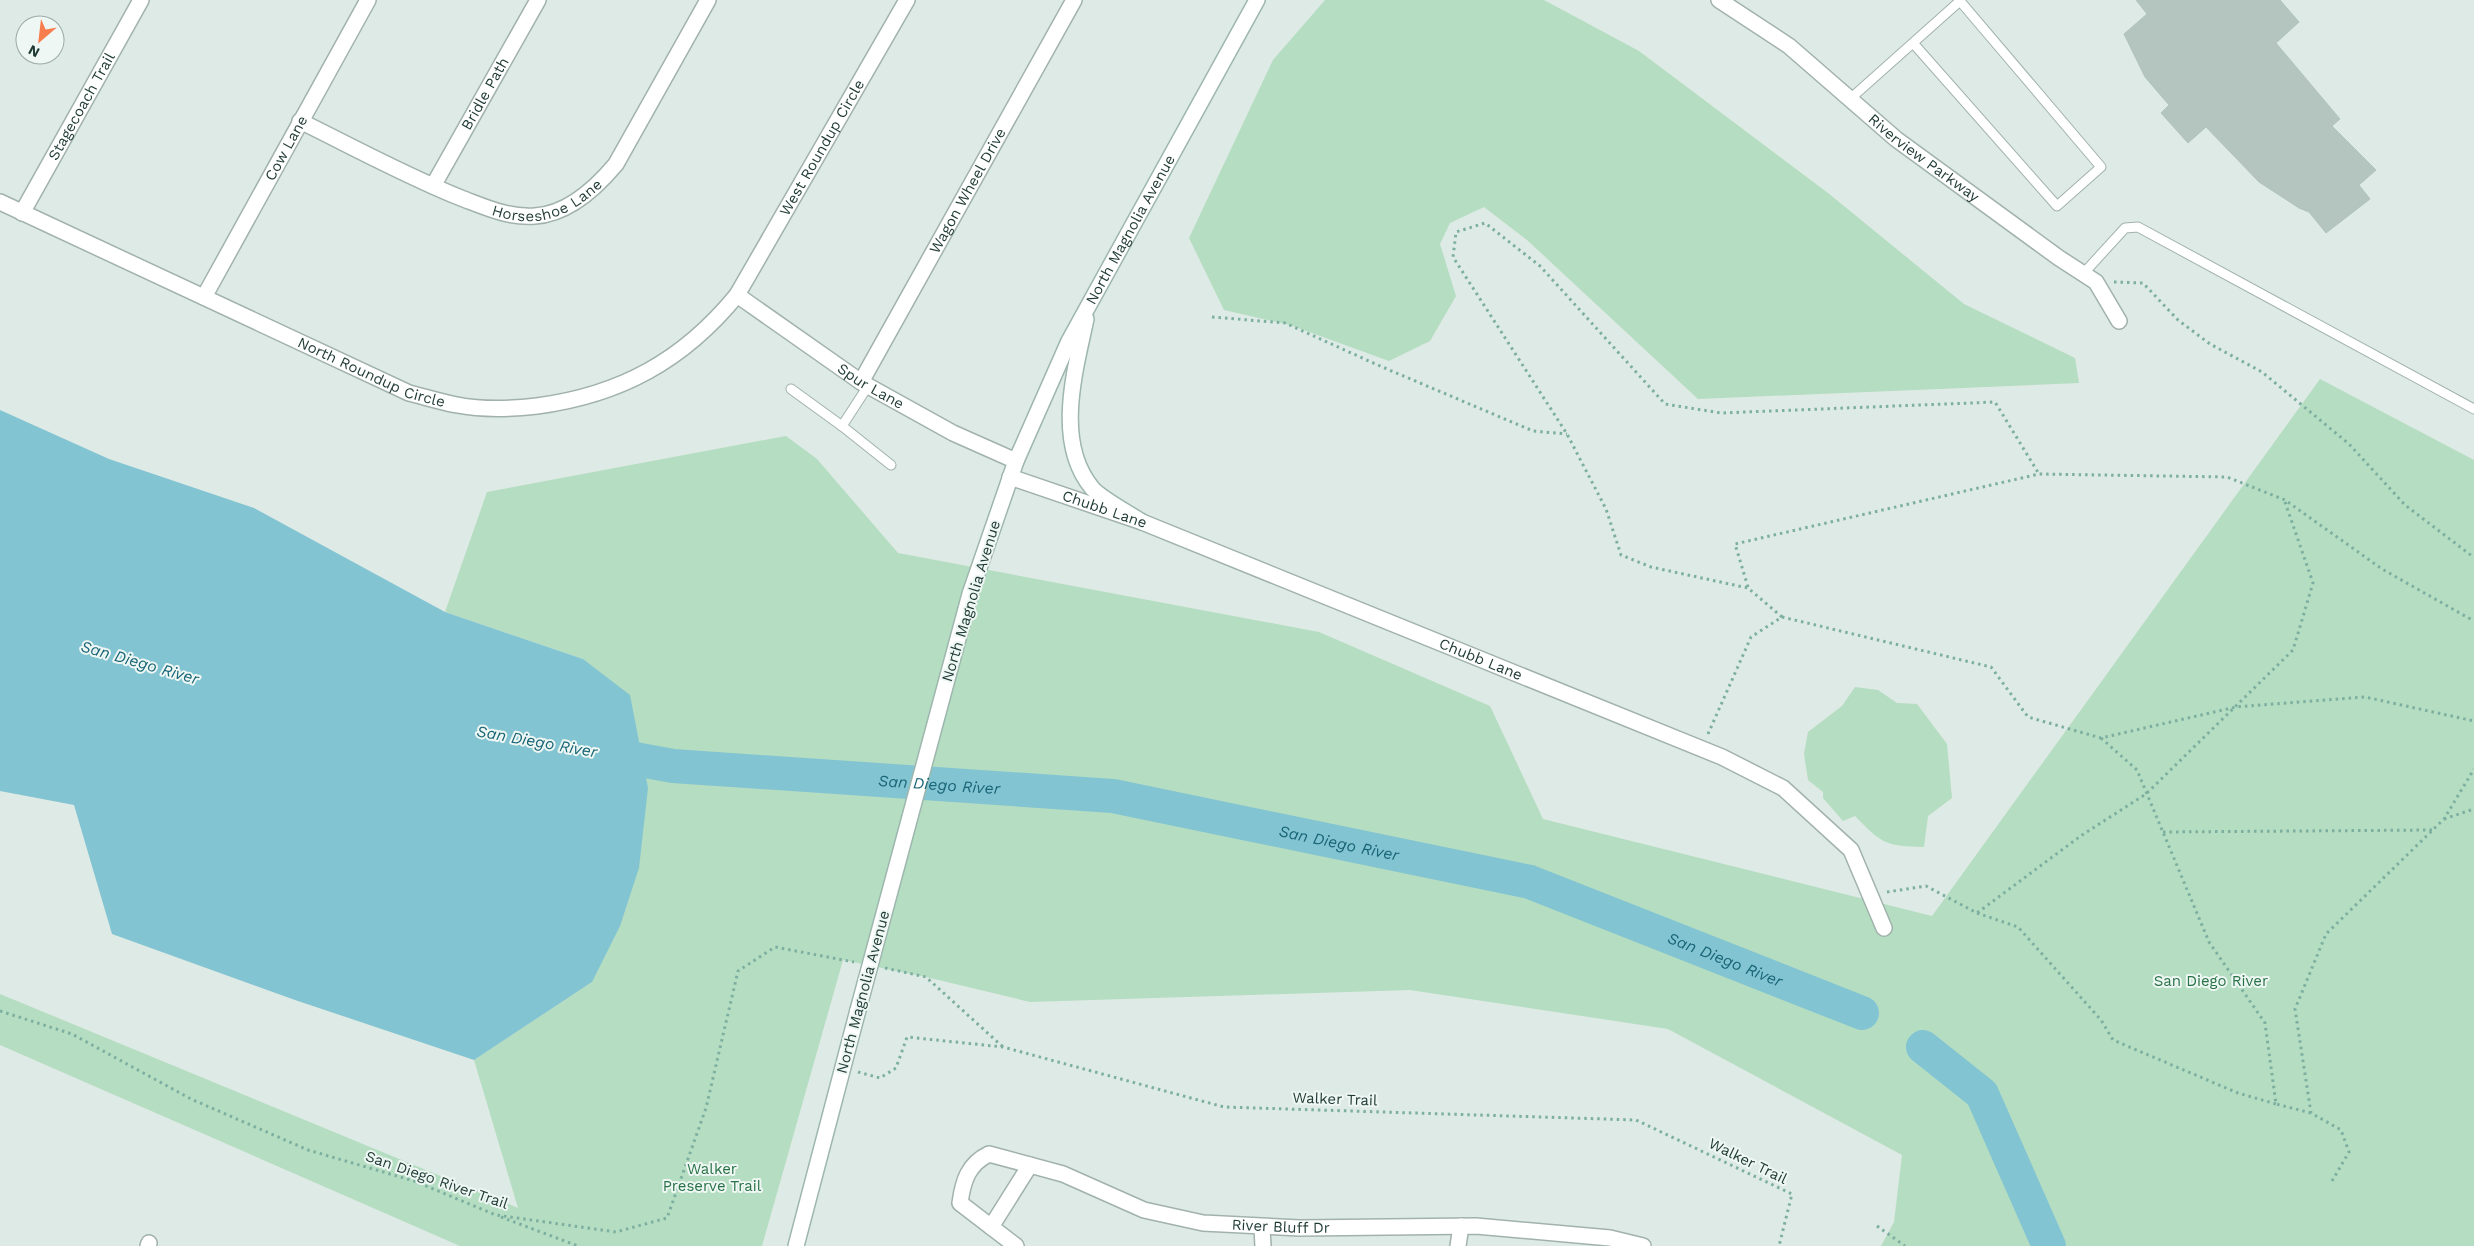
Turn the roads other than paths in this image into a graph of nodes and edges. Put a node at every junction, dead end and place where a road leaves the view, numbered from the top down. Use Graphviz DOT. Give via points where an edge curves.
graph roads {
  1 [pos="141,0"];
  2 [pos="368,0"];
  3 [pos="538,0"];
  4 [pos="708,0"];
  5 [pos="907,0"];
  6 [pos="1074,0"];
  7 [pos="1258,0"];
  8 [pos="1719,0"];
  9 [pos="1960,0"];
  10 [pos="1913,43"];
  11 [pos="1850,99"];
  12 [pos="300,121"];
  13 [pos="433,186"];
  14 [pos="0,202"];
  15 [pos="22,213"];
  16 [pos="2090,278"];
  17 [pos="737,295"];
  18 [pos="204,298"];
  19 [pos="1089,303"];
  20 [pos="2119,321"];
  21 [pos="864,384"];
  22 [pos="791,389"];
  23 [pos="2474,409"];
  24 [pos="842,426"];
  25 [pos="1016,461"];
  26 [pos="890,465"];
  27 [pos="1010,477"];
  28 [pos="1142,522"];
  29 [pos="1884,928"];
  30 [pos="1030,1165"];
  31 [pos="1461,1226"];
  32 [pos="991,1227"];
  33 [pos="1262,1228"];
  34 [pos="796,1246"];
  35 [pos="1016,1246"];
  36 [pos="1263,1246"];
  37 [pos="1458,1246"];
  38 [pos="1643,1246"];
  1 -- 15 [label="street, Stagecoach Trail"];
  2 -- 12 [label="street, Cow Lane"];
  3 -- 13 [label="street, Bridle Path"];
  4 -- 13 [label="street, Horseshoe Lane" via="616,164 598,186 570,205 536,216 501,214"];
  5 -- 17 [label="street, West Roundup Circle"];
  6 -- 21 [label="street, Wagon Wheel Drive"];
  7 -- 19 [label="street, North Magnolia Avenue"];
  8 -- 11 [label="street, Riverview Parkway" via="1789,46"];
  9 -- 10 [label="lane"];
  9 -- 10 [label="lane" via="2101,167 2065,200 2057,206"];
  10 -- 11 [label="lane"];
  11 -- 16 [label="street, Riverview Parkway" via="1896,139"];
  12 -- 13 [label="street, Horseshoe Lane"];
  12 -- 18 [label="street, Cow Lane"];
  14 -- 15 [label="street, North Roundup Circle"];
  15 -- 18 [label="street, North Roundup Circle"];
  16 -- 20 [label="street, Riverview Parkway"];
  16 -- 23 [label="lane" via="2125,228 2138,227"];
  17 -- 18 [label="street, North Roundup Circle" via="717,319 664,363 611,390 573,401 509,409 458,405 410,393"];
  17 -- 21 [label="street, Spur Lane"];
  19 -- 25 [label="street, North Magnolia Avenue"];
  19 -- 28 [label="street" via="1069,421 1074,455 1092,489"];
  21 -- 24 [label="lane"];
  21 -- 25 [label="street, Spur Lane" via="953,433"];
  22 -- 24 [label="lane"];
  24 -- 26 [label="lane"];
  25 -- 27 [label="street, North Magnolia Avenue"];
  27 -- 28 [label="street, Chubb Lane"];
  27 -- 34 [label="street, North Magnolia Avenue, bridge" via="970,594"];
  28 -- 29 [label="street, Chubb Lane" via="1702,748 1784,788 1851,850"];
  30 -- 32 [label="street"];
  30 -- 32 [label="street, River Bluff Dr" via="989,1154 969,1170 960,1202"];
  30 -- 33 [label="street, River Bluff Dr" via="1063,1174 1144,1210 1203,1224"];
  31 -- 33 [label="street, River Bluff Dr"];
  31 -- 37 [label="street"];
  31 -- 38 [label="street, River Bluff Dr" via="1610,1238"];
  32 -- 35 [label="street"];
  33 -- 36 [label="street"];
}
